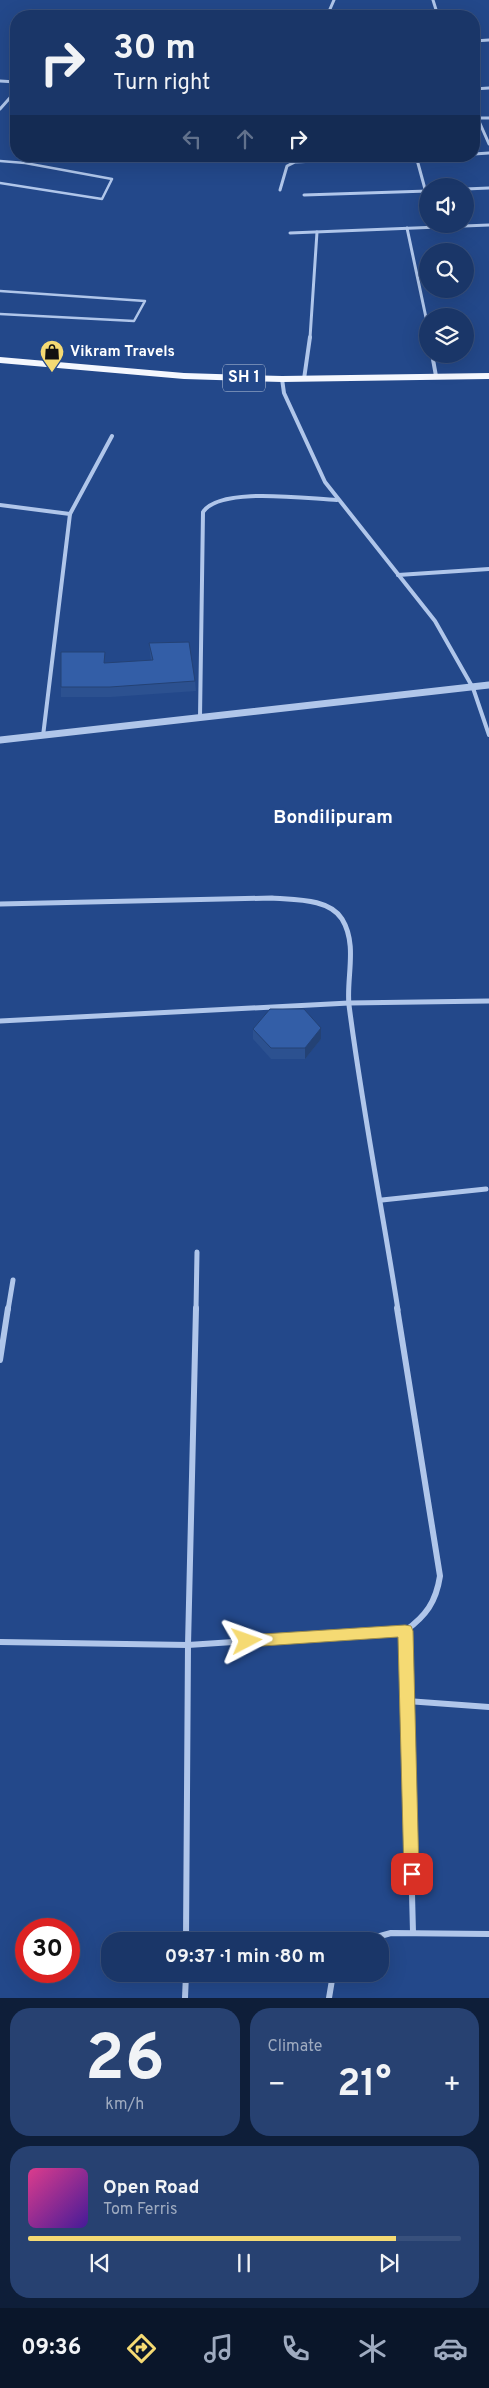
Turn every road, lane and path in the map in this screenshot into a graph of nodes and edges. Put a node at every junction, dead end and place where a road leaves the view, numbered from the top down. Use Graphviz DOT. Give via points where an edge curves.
graph roads {
  1 [pos="10,98"];
  2 [pos="0,109"];
  3 [pos="480,124"];
  4 [pos="489,144"];
  5 [pos="12,162"];
  6 [pos="300,162"];
  7 [pos="418,162"];
  8 [pos="422,178"];
  9 [pos="0,183"];
  10 [pos="489,188"];
  11 [pos="474,189"];
  12 [pos="280,190"];
  13 [pos="419,191"];
  14 [pos="304,195"];
  15 [pos="474,225"];
  16 [pos="489,225"];
  17 [pos="419,227"];
  18 [pos="407,228"];
  19 [pos="317,232"];
  20 [pos="290,233"];
  21 [pos="0,291"];
  22 [pos="424,308"];
  23 [pos="0,314"];
  24 [pos="0,360"];
  25 [pos="434,363"];
  26 [pos="436,376"];
  27 [pos="489,376"];
  28 [pos="282,379"];
  29 [pos="304,379"];
  30 [pos="112,436"];
  31 [pos="337,500"];
  32 [pos="0,505"];
  33 [pos="70,514"];
  34 [pos="489,569"];
  35 [pos="398,575"];
  36 [pos="489,685"];
  37 [pos="473,688"];
  38 [pos="200,717"];
  39 [pos="489,735"];
  40 [pos="42,737"];
  41 [pos="0,740"];
  42 [pos="0,904"];
  43 [pos="489,1001"];
  44 [pos="349,1003"];
  45 [pos="0,1022"];
  46 [pos="486,1189"];
  47 [pos="382,1200"];
  48 [pos="197,1252"];
  49 [pos="13,1280"];
  50 [pos="0,1360"];
  51 [pos="405,1631"];
  52 [pos="0,1642"];
  53 [pos="188,1645"];
  54 [pos="407,1701"];
  55 [pos="489,1707"];
  56 [pos="186,1932"];
  57 [pos="413,1932"];
  58 [pos="389,1934"];
  59 [pos="489,1934"];
  60 [pos="186,1982"];
  61 [pos="332,1982"];
  62 [pos="185,1998"];
  63 [pos="329,1998"];
  1 -- 2 [label="street"];
  3 -- 4 [label="street"];
  5 -- 9 [label="lane" via="112,179 102,200"];
  6 -- 12 [label="street" via="290,163 285,169"];
  7 -- 8 [label="street"];
  10 -- 11 [label="street"];
  13 -- 14 [label="street"];
  15 -- 16 [label="street"];
  17 -- 18 [label="street"];
  18 -- 19 [label="street"];
  18 -- 22 [label="street"];
  19 -- 20 [label="street"];
  19 -- 29 [label="street" via="313,320"];
  21 -- 23 [label="lane" via="145,301 134,321"];
  24 -- 28 [label="main road, SH 1" via="184,376"];
  25 -- 26 [label="street"];
  26 -- 27 [label="main road, SH 1"];
  26 -- 29 [label="main road, SH 1"];
  28 -- 29 [label="main road, SH 1"];
  28 -- 31 [label="street" via="284,393 325,482"];
  30 -- 33 [label="street"];
  31 -- 35 [label="street"];
  31 -- 38 [label="street" via="232,499 213,502 203,512"];
  32 -- 33 [label="street"];
  33 -- 40 [label="street"];
  34 -- 35 [label="street"];
  35 -- 37 [label="street" via="435,621"];
  36 -- 37 [label="street"];
  37 -- 38 [label="street"];
  37 -- 39 [label="street"];
  38 -- 40 [label="street"];
  40 -- 41 [label="street"];
  42 -- 44 [label="street" via="272,898 308,901 336,911 350,931"];
  43 -- 44 [label="street"];
  44 -- 45 [label="street"];
  44 -- 47 [label="street"];
  46 -- 47 [label="street"];
  47 -- 51 [label="street" via="440,1576 437,1596 430,1610"];
  48 -- 53 [label="street"];
  49 -- 50 [label="street"];
  51 -- 53 [label="street"];
  51 -- 54 [label="street"];
  52 -- 53 [label="street"];
  53 -- 56 [label="street"];
  54 -- 55 [label="street"];
  54 -- 57 [label="street"];
  57 -- 58 [label="street"];
  57 -- 59 [label="street"];
  60 -- 62 [label="street"];
  61 -- 63 [label="street"];
}
